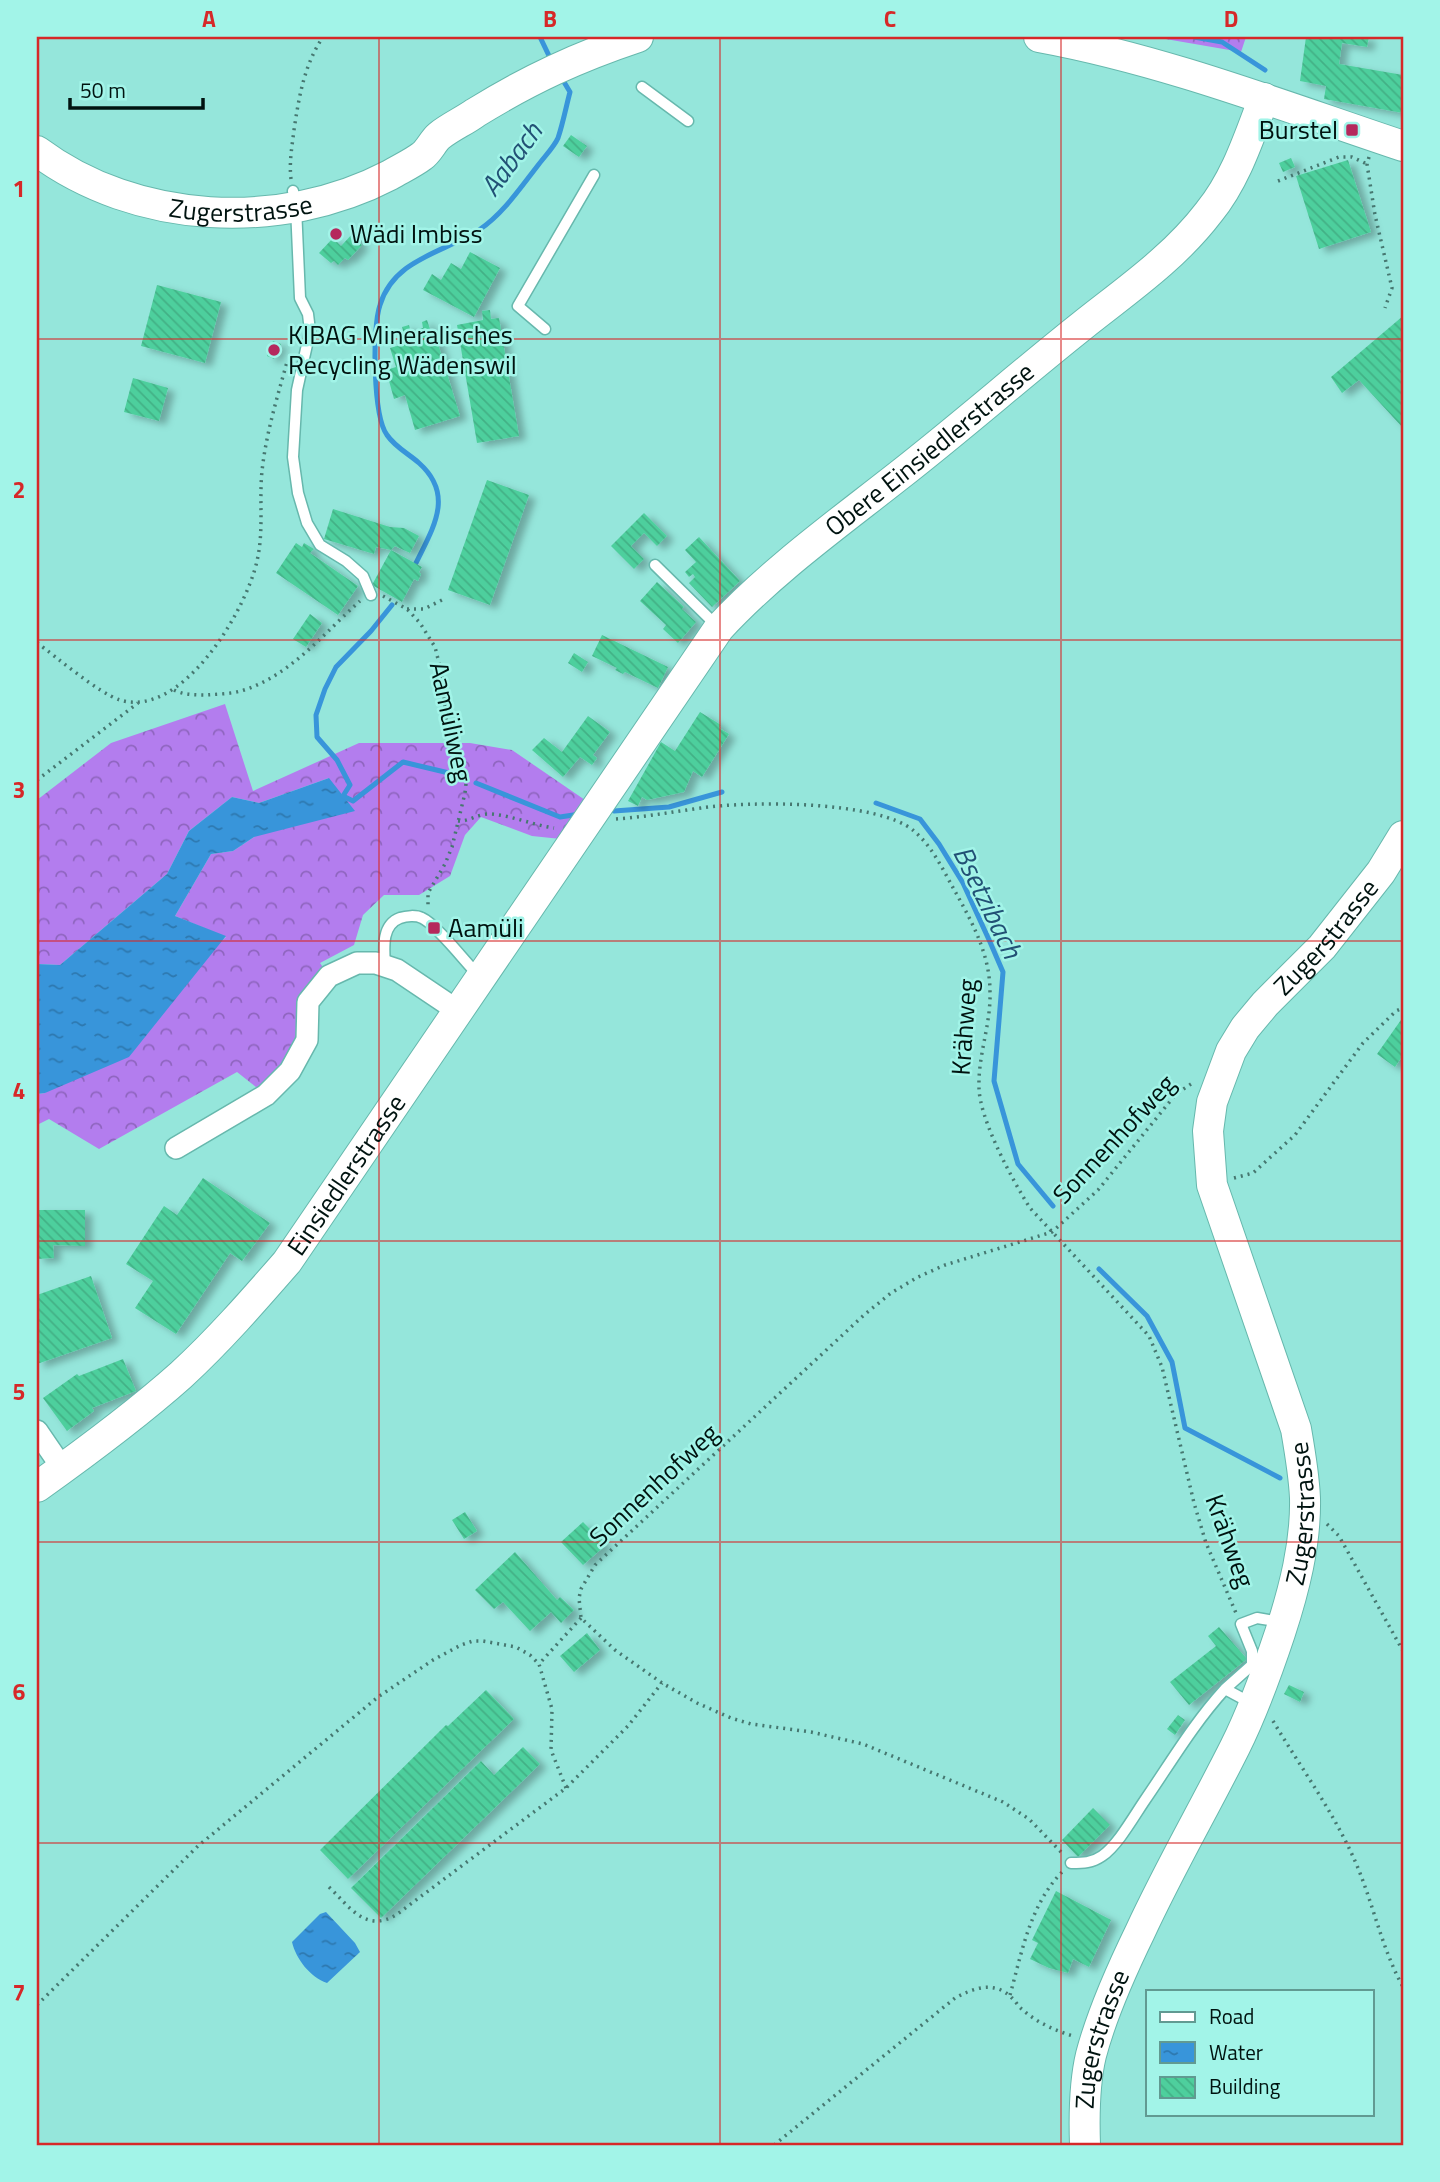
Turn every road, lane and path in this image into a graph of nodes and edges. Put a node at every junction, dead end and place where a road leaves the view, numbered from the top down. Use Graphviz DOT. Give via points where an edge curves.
graph roads {
  1 [pos="323,37"];
  2 [pos="638,37"];
  3 [pos="1039,37"];
  4 [pos="642,87"];
  5 [pos="1264,98"];
  6 [pos="688,121"];
  7 [pos="37,129"];
  8 [pos="1403,146"];
  9 [pos="1370,150"];
  10 [pos="37,151"];
  11 [pos="594,174"];
  12 [pos="1278,181"];
  13 [pos="294,199"];
  14 [pos="1385,308"];
  15 [pos="545,329"];
  16 [pos="289,355"];
  17 [pos="655,565"];
  18 [pos="371,595"];
  19 [pos="444,599"];
  20 [pos="358,602"];
  21 [pos="407,609"];
  22 [pos="719,628"];
  23 [pos="37,643"];
  24 [pos="174,690"];
  25 [pos="138,703"];
  26 [pos="37,780"];
  27 [pos="592,815"];
  28 [pos="636,818"];
  29 [pos="458,821"];
  30 [pos="1403,836"];
  31 [pos="423,919"];
  32 [pos="385,966"];
  33 [pos="481,978"];
  34 [pos="1403,1008"];
  35 [pos="458,1011"];
  36 [pos="1220,1076"];
  37 [pos="176,1148"];
  38 [pos="1212,1185"];
  39 [pos="1052,1232"];
  40 [pos="37,1431"];
  41 [pos="63,1468"];
  42 [pos="37,1487"];
  43 [pos="1304,1511"];
  44 [pos="581,1618"];
  45 [pos="1283,1623"];
  46 [pos="1241,1624"];
  47 [pos="1403,1651"];
  48 [pos="539,1664"];
  49 [pos="662,1683"];
  50 [pos="1225,1689"];
  51 [pos="1254,1704"];
  52 [pos="566,1788"];
  53 [pos="1071,1863"];
  54 [pos="329,1887"];
  55 [pos="1403,1987"];
  56 [pos="1010,1995"];
  57 [pos="37,2005"];
  58 [pos="1095,2042"];
  59 [pos="774,2145"];
  60 [pos="1085,2145"];
  1 -- 13 [label="path" via="299,96 289,166"];
  2 -- 13 [label="main road, Zugerstrasse" via="558,66 494,101 390,175 326,201"];
  3 -- 5 [label="main road" via="1112,52"];
  4 -- 6 [label="lane"];
  5 -- 9 [label="main road"];
  5 -- 22 [label="main road, Obere Einsiedlerstrasse" via="1228,183 1172,254 772,576"];
  7 -- 13 [label="main road, Zugerstrasse" via="90,163 130,180 176,192"];
  8 -- 9 [label="main road"];
  9 -- 12 [label="path"];
  9 -- 14 [label="path" via="1375,215 1392,288"];
  10 -- 13 [label="main road, Zugerstrasse" via="85,180 173,209 235,214"];
  11 -- 15 [label="lane" via="518,306"];
  13 -- 18 [label="lane" via="300,299 310,331 297,390 293,457 298,493 320,545 363,576"];
  16 -- 24 [label="path" via="266,439 257,562 223,634"];
  17 -- 22 [label="lane"];
  18 -- 21 [label="path, Aamüliweg"];
  19 -- 21 [label="path" via="424,609"];
  20 -- 24 [label="path" via="309,650 265,681 219,694"];
  21 -- 29 [label="path, Aamüliweg" via="435,647 447,730 467,774"];
  22 -- 27 [label="main road, Obere Einsiedlerstrasse"];
  23 -- 25 [label="path" via="103,691"];
  24 -- 25 [label="path"];
  25 -- 26 [label="path"];
  27 -- 29 [label="path" via="571,829 509,815 479,814"];
  27 -- 33 [label="main road, Einsiedlerstrasse"];
  28 -- 39 [label="path, Krähweg" via="702,807 814,806 870,813 899,821 914,831 945,873 982,946 990,994 978,1088 982,1106 1017,1188"];
  29 -- 31 [label="path, Aamüliweg" via="445,864 428,893"];
  30 -- 36 [label="main road, Zugerstrasse" via="1330,937 1245,1028"];
  31 -- 32 [label="lane" via="407,916 388,927"];
  31 -- 33 [label="lane"];
  32 -- 35 [label="street"];
  32 -- 37 [label="street" via="357,963 329,976 308,1002 307,1040 290,1071 267,1096"];
  33 -- 35 [label="main road, Einsiedlerstrasse"];
  34 -- 38 [label="path" via="1363,1043 1295,1135 1253,1173"];
  35 -- 41 [label="main road, Einsiedlerstrasse" via="287,1262 238,1319 126,1422"];
  36 -- 38 [label="main road, Zugerstrasse" via="1208,1131"];
  36 -- 39 [label="path, Sonnenhofweg" via="1206,1073 1176,1094 1097,1190"];
  38 -- 43 [label="main road, Zugerstrasse" via="1296,1429"];
  39 -- 44 [label="path, Sonnenhofweg" via="918,1277 864,1315 595,1565 581,1589"];
  39 -- 46 [label="path, Krähweg" via="1149,1336 1162,1367 1206,1543"];
  40 -- 41 [label="street"];
  41 -- 42 [label="main road, Einsiedlerstrasse"];
  43 -- 45 [label="main road, Zugerstrasse" via="1299,1565"];
  43 -- 47 [label="path" via="1316,1513 1339,1536"];
  44 -- 48 [label="path"];
  44 -- 49 [label="path" via="615,1650"];
  45 -- 46 [label="lane" via="1257,1618"];
  45 -- 51 [label="main road, Zugerstrasse"];
  46 -- 50 [label="lane" via="1252,1651 1252,1665"];
  48 -- 52 [label="path" via="552,1709 551,1750"];
  48 -- 57 [label="path" via="516,1647 483,1641 461,1645 433,1660 378,1698 198,1846"];
  49 -- 52 [label="path" via="628,1726"];
  49 -- 53 [label="path" via="731,1718 863,1744 1003,1802 1029,1819"];
  50 -- 51 [label="lane"];
  50 -- 53 [label="lane" via="1201,1716 1107,1852 1093,1861"];
  51 -- 55 [label="path" via="1266,1709 1340,1829"];
  51 -- 58 [label="main road, Zugerstrasse" via="1128,1956"];
  52 -- 54 [label="path" via="386,1920 372,1923 359,1916"];
  53 -- 56 [label="path" via="1049,1886 1032,1918"];
  56 -- 58 [label="path" via="1023,2010 1059,2032"];
  56 -- 59 [label="path" via="994,1987 978,1987 955,1998"];
  58 -- 60 [label="main road, Zugerstrasse" via="1086,2088"];
}
